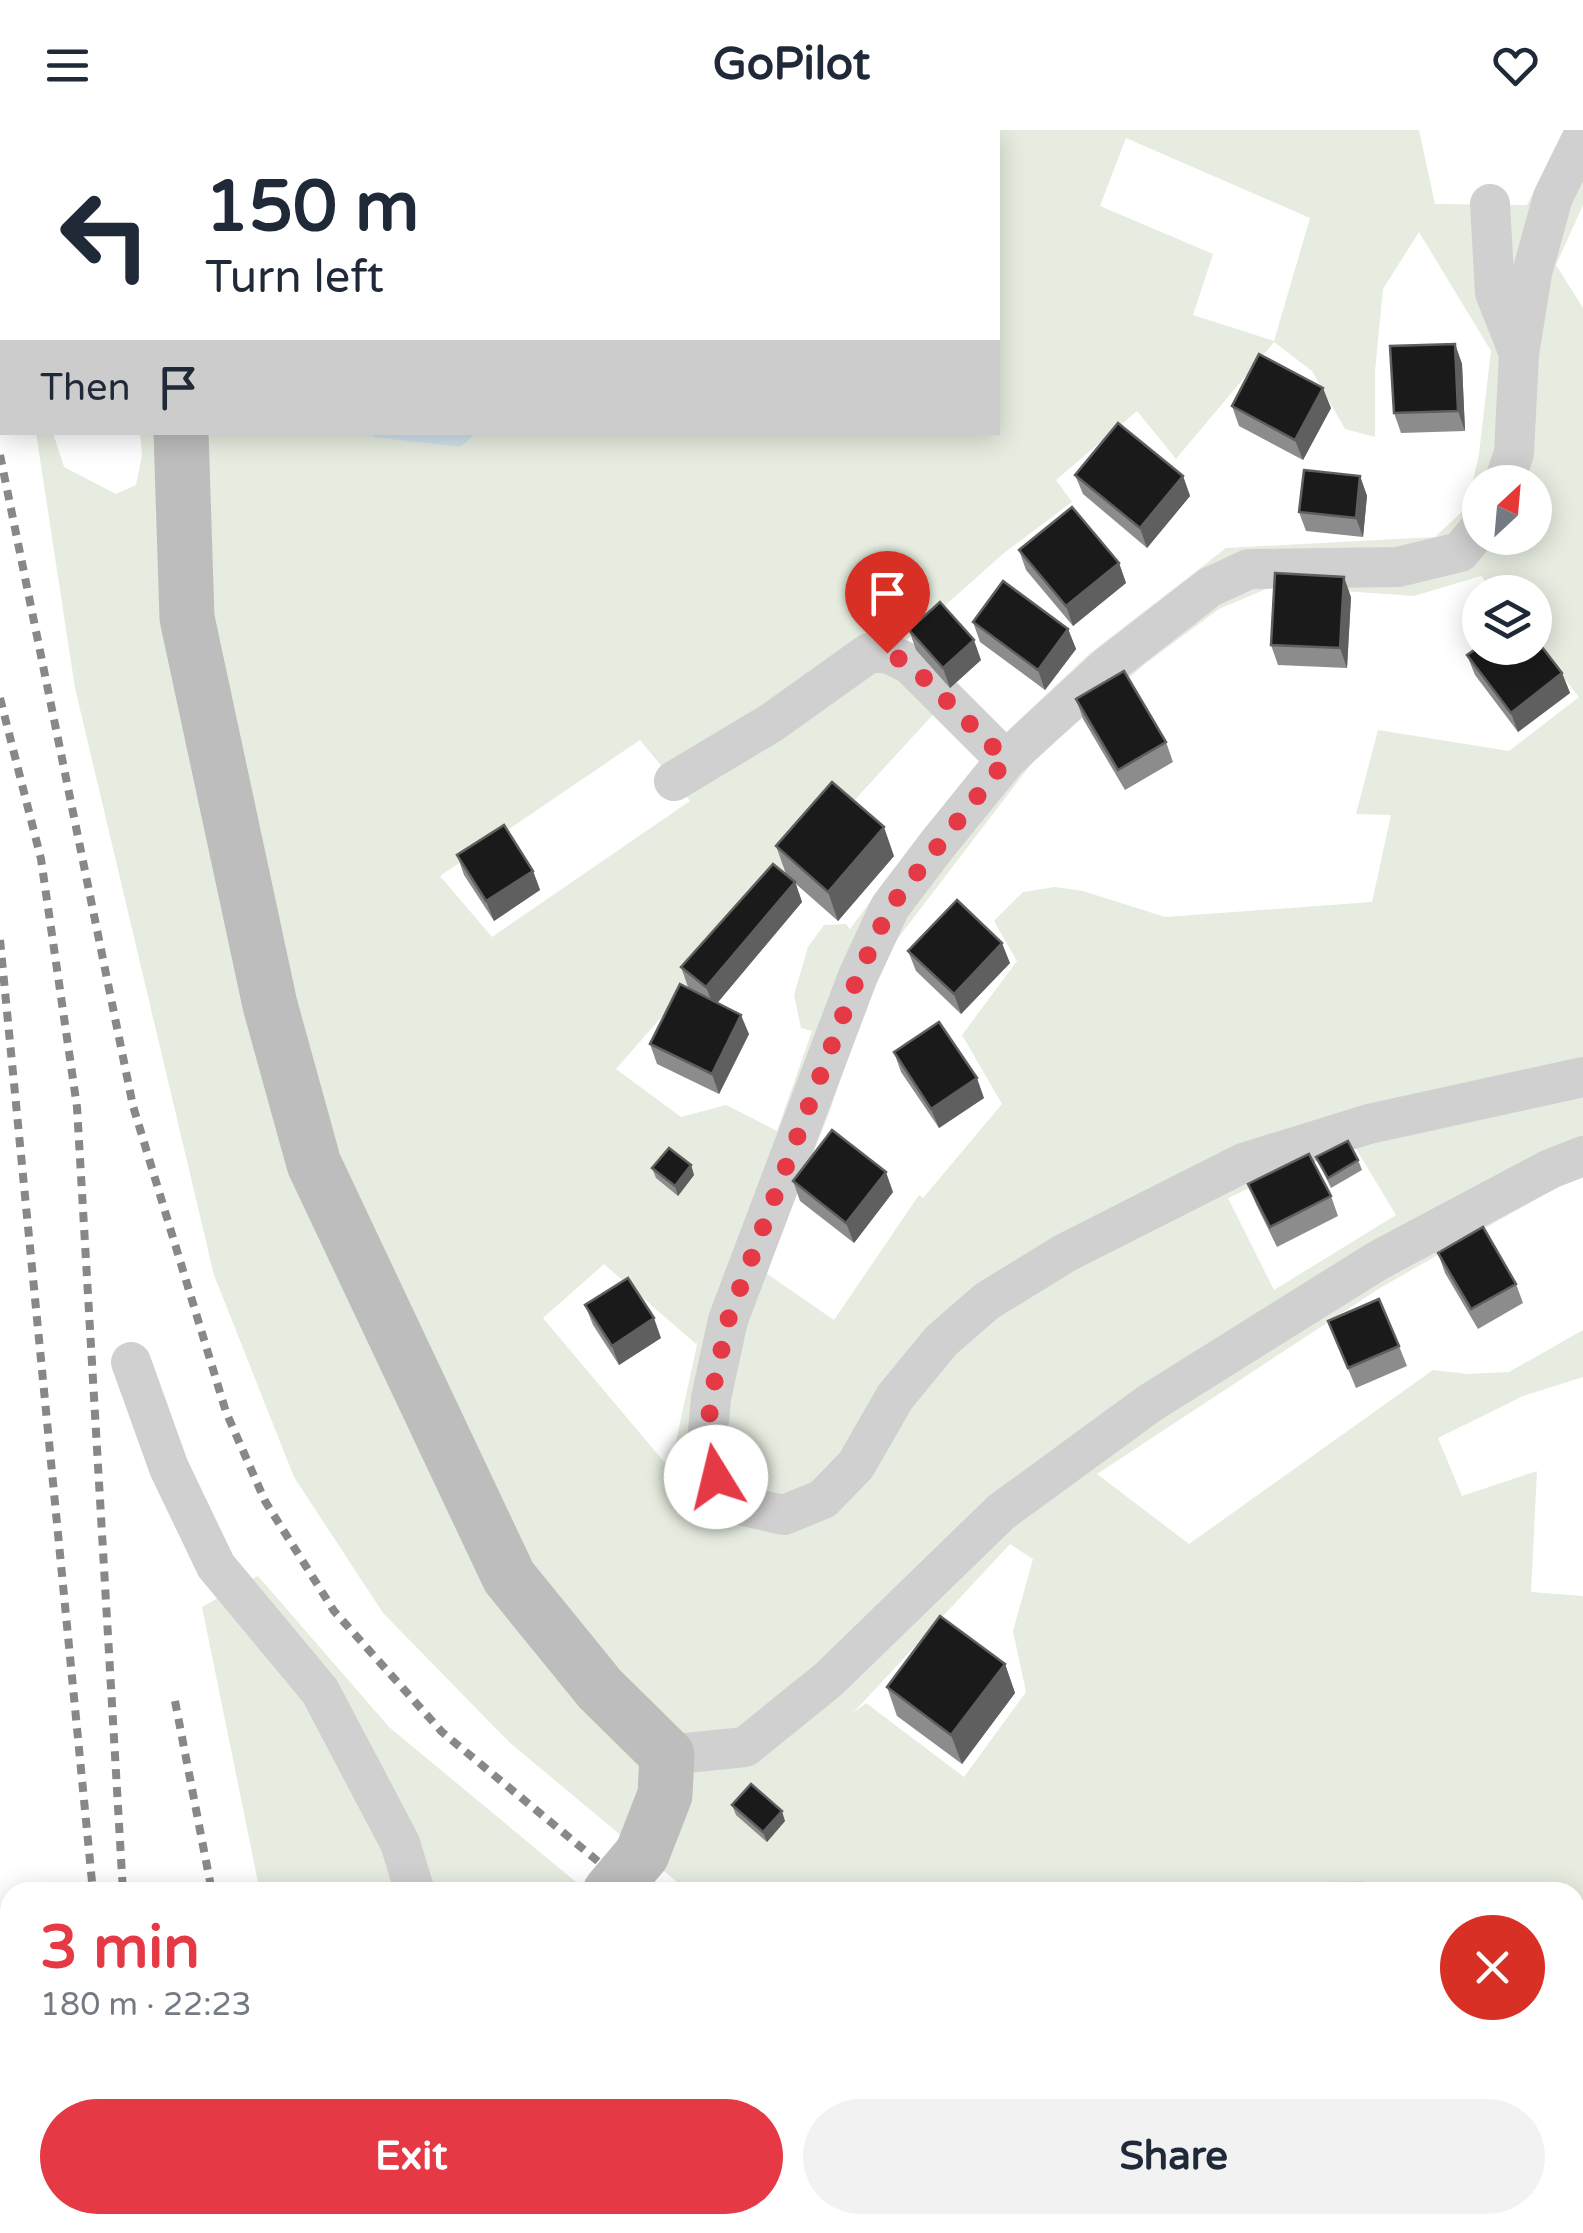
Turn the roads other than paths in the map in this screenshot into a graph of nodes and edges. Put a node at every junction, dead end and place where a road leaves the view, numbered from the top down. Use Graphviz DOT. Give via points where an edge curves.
graph roads {
  1 [pos="1583,136"];
  2 [pos="1490,204"];
  3 [pos="1519,354"];
  4 [pos="180,435"];
  5 [pos="1510,465"];
  6 [pos="1462,550"];
  7 [pos="1006,760"];
  8 [pos="674,781"];
  9 [pos="1583,1077"];
  10 [pos="1583,1156"];
  11 [pos="132,1362"];
  12 [pos="667,1755"];
  13 [pos="626,1873"];
  14 [pos="413,1882"];
  1 -- 3 [label="street" via="1553,197"];
  2 -- 3 [label="street" via="1495,292"];
  3 -- 5 [label="street"];
  4 -- 12 [label="street" via="187,618 270,1005 314,1164 509,1578 600,1689"];
  6 -- 7 [label="street" via="1398,567 1249,569 1210,587 1108,666"];
  7 -- 8 [label="street" via="910,664 887,653 868,654"];
  7 -- 9 [label="street" via="890,907 728,1320 707,1442 716,1477 743,1506 784,1515 823,1499 856,1465 895,1398 940,1341 987,1301 1128,1219 1243,1163 1369,1124"];
  10 -- 12 [label="street" via="1377,1261 1150,1403 1001,1512 829,1679 745,1747"];
  11 -- 14 [label="street" via="169,1468 216,1566 320,1691 400,1843"];
  12 -- 13 [label="street" via="665,1796"];
}
